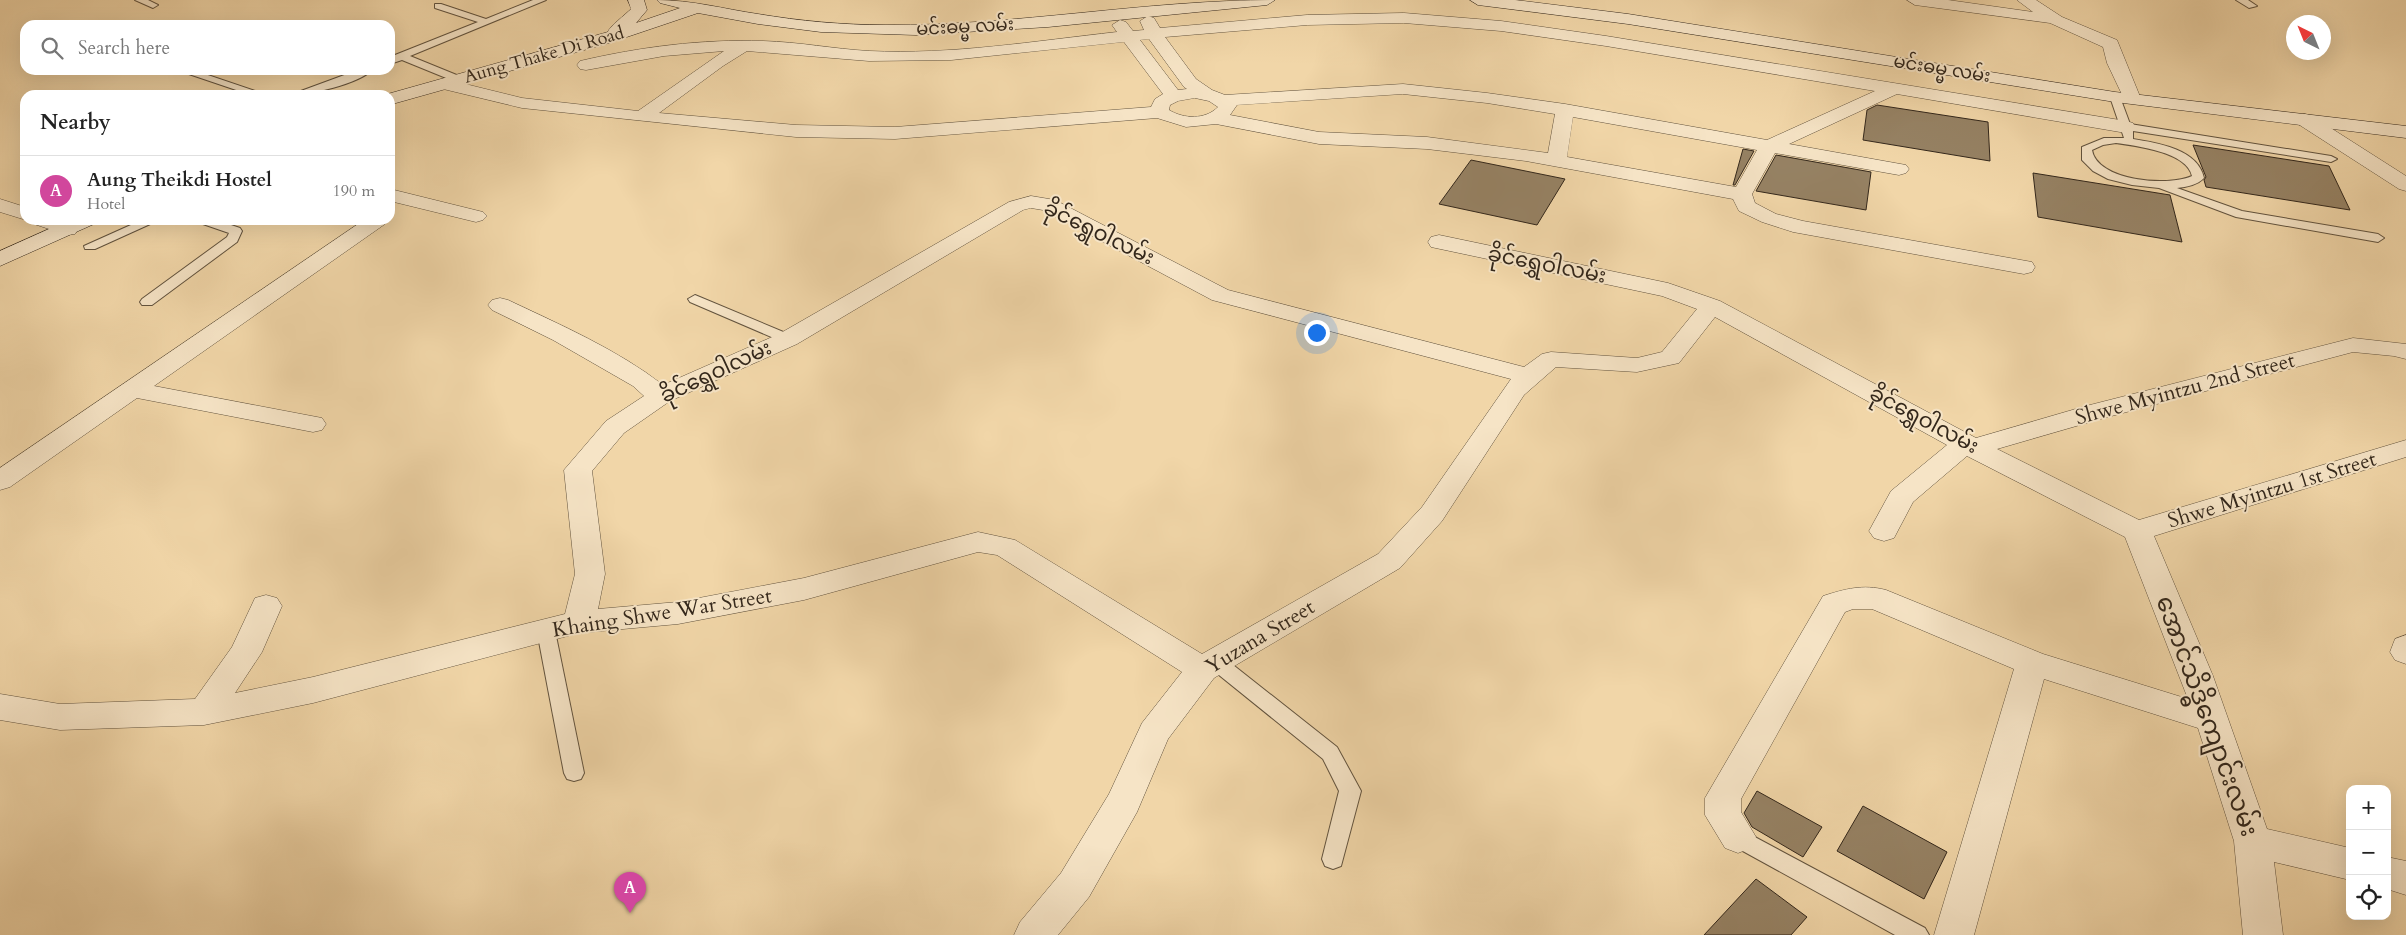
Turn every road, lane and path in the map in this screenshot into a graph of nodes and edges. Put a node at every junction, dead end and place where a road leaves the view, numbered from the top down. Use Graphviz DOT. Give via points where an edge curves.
graph roads {
  1 [pos="140,0"];
  2 [pos="540,0"];
  3 [pos="636,0"];
  4 [pos="665,0"];
  5 [pos="1267,0"];
  6 [pos="1478,0"];
  7 [pos="1916,0"];
  8 [pos="2025,0"];
  9 [pos="2240,0"];
  10 [pos="153,5"];
  11 [pos="438,6"];
  12 [pos="2252,6"];
  13 [pos="697,8"];
  14 [pos="1144,12"];
  15 [pos="1113,16"];
  16 [pos="2056,20"];
  17 [pos="487,22"];
  18 [pos="803,25"];
  19 [pos="710,27"];
  20 [pos="682,29"];
  21 [pos="1155,35"];
  22 [pos="603,38"];
  23 [pos="1130,38"];
  24 [pos="744,46"];
  25 [pos="401,56"];
  26 [pos="395,59"];
  27 [pos="586,65"];
  28 [pos="198,75"];
  29 [pos="355,75"];
  30 [pos="452,82"];
  31 [pos="1896,88"];
  32 [pos="246,90"];
  33 [pos="316,90"];
  34 [pos="1173,96"];
  35 [pos="395,98"];
  36 [pos="2124,98"];
  37 [pos="1215,105"];
  38 [pos="1565,110"];
  39 [pos="1160,112"];
  40 [pos="642,117"];
  41 [pos="2305,120"];
  42 [pos="2406,132"];
  43 [pos="2128,135"];
  44 [pos="1769,146"];
  45 [pos="2331,160"];
  46 [pos="1557,161"];
  47 [pos="1899,168"];
  48 [pos="2406,185"];
  49 [pos="2162,186"];
  50 [pos="1742,194"];
  51 [pos="395,196"];
  52 [pos="410,201"];
  53 [pos="0,206"];
  54 [pos="395,210"];
  55 [pos="20,212"];
  56 [pos="476,216"];
  57 [pos="55,225"];
  58 [pos="76,225"];
  59 [pos="141,225"];
  60 [pos="219,225"];
  61 [pos="371,225"];
  62 [pos="67,229"];
  63 [pos="2378,238"];
  64 [pos="1439,242"];
  65 [pos="90,246"];
  66 [pos="0,259"];
  67 [pos="2024,267"];
  68 [pos="696,299"];
  69 [pos="147,302"];
  70 [pos="500,305"];
  71 [pos="1712,306"];
  72 [pos="788,339"];
  73 [pos="2402,350"];
  74 [pos="1528,376"];
  75 [pos="133,390"];
  76 [pos="661,396"];
  77 [pos="313,424"];
  78 [pos="1970,445"];
  79 [pos="2406,448"];
  80 [pos="0,481"];
  81 [pos="1884,531"];
  82 [pos="2137,531"];
  83 [pos="266,606"];
  84 [pos="580,622"];
  85 [pos="546,631"];
  86 [pos="2406,647"];
  87 [pos="2406,652"];
  88 [pos="2032,663"];
  89 [pos="1209,666"];
  90 [pos="0,706"];
  91 [pos="204,712"];
  92 [pos="2210,719"];
  93 [pos="574,773"];
  94 [pos="1738,837"];
  95 [pos="2253,841"];
  96 [pos="1333,859"];
  97 [pos="2346,863"];
  98 [pos="2391,874"];
  99 [pos="2406,878"];
  100 [pos="1034,935"];
  101 [pos="1917,935"];
  102 [pos="1954,935"];
  103 [pos="2263,935"];
  1 -- 10 [label="lane"];
  2 -- 17 [label="lane"];
  3 -- 22 [label="street" via="639,10 634,17"];
  4 -- 13 [label="street, မင်းဓမ္မ လမ်း"];
  5 -- 14 [label="street, မင်းဓမ္မ လမ်း"];
  6 -- 36 [label="street, မင်းဓမ္မ လမ်း" via="1628,19"];
  7 -- 16 [label="street"];
  8 -- 16 [label="street"];
  9 -- 12 [label="lane"];
  11 -- 17 [label="lane"];
  13 -- 18 [label="street, မင်းဓမ္မ လမ်း"];
  13 -- 22 [label="street, Aung Thake Di Road"];
  14 -- 15 [label="street, မင်းဓမ္မ လမ်း"];
  14 -- 21 [label="street"];
  15 -- 18 [label="street, မင်းဓမ္မ လမ်း" via="916,30"];
  15 -- 23 [label="street"];
  16 -- 36 [label="street" via="2111,44"];
  17 -- 25 [label="lane"];
  18 -- 19 [label="street"];
  20 -- 22 [label="street"];
  21 -- 23 [label="street"];
  21 -- 31 [label="street" via="1307,20 1404,18 1501,26"];
  21 -- 37 [label="street" via="1190,83"];
  22 -- 30 [label="street, Aung Thake Di Road"];
  23 -- 24 [label="street" via="951,56 869,56"];
  23 -- 34 [label="street"];
  24 -- 27 [label="street" via="711,45 643,53"];
  24 -- 40 [label="street"];
  25 -- 26 [label="lane"];
  25 -- 30 [label="lane"];
  28 -- 32 [label="lane"];
  29 -- 33 [label="lane"];
  30 -- 35 [label="street, Aung Thake Di Road"];
  30 -- 40 [label="street" via="522,102"];
  31 -- 43 [label="street"];
  31 -- 44 [label="street"];
  34 -- 37 [label="street"];
  34 -- 39 [label="street" via="1161,103"];
  36 -- 41 [label="street, မင်းဓမ္မ လမ်း"];
  36 -- 43 [label="lane"];
  37 -- 38 [label="street" via="1403,89"];
  37 -- 39 [label="street" via="1184,121"];
  37 -- 46 [label="street" via="1319,138 1427,143"];
  38 -- 44 [label="street"];
  38 -- 46 [label="street"];
  39 -- 40 [label="street" via="894,133 796,131"];
  41 -- 42 [label="street, မင်းဓမ္မ လမ်း"];
  41 -- 48 [label="street"];
  43 -- 45 [label="lane"];
  43 -- 49 [label="lane" via="2180,157 2198,173 2198,178 2186,184"];
  43 -- 49 [label="lane" via="2100,141 2086,149 2085,154 2094,165 2116,177"];
  44 -- 47 [label="street"];
  44 -- 50 [label="street"];
  46 -- 50 [label="street"];
  49 -- 63 [label="lane" via="2240,214"];
  50 -- 67 [label="street" via="1746,207 1801,227"];
  51 -- 52 [label="street"];
  52 -- 54 [label="street"];
  52 -- 56 [label="street"];
  53 -- 55 [label="street"];
  57 -- 62 [label="street"];
  58 -- 62 [label="street"];
  59 -- 65 [label="lane"];
  60 -- 69 [label="lane" via="236,231 232,239"];
  61 -- 75 [label="street"];
  62 -- 66 [label="street"];
  64 -- 71 [label="street, ခိုင်ရွှေဝါလမ်း" via="1668,290"];
  68 -- 72 [label="lane"];
  70 -- 76 [label="street" via="642,380"];
  71 -- 74 [label="street" via="1670,358 1637,365 1551,358"];
  71 -- 78 [label="street, ခိုင်ရွှေဝါလမ်း"];
  72 -- 74 [label="street, ခိုင်ရွှေဝါလမ်း" via="1016,206 1031,202 1048,204 1220,295"];
  72 -- 76 [label="street, ခိုင်ရွှေဝါလမ်း"];
  73 -- 78 [label="street, Shwe Myintzu 2nd Street" via="2353,345"];
  74 -- 89 [label="street, Yuzana Street" via="1514,390 1432,514 1390,562"];
  75 -- 77 [label="street"];
  75 -- 80 [label="street"];
  76 -- 84 [label="street, ခိုင်ရွှေဝါလမ်း" via="616,427 578,470 590,574"];
  78 -- 81 [label="street" via="1901,497"];
  78 -- 82 [label="street, ခိုင်ရွှေဝါလမ်း"];
  79 -- 82 [label="street, Shwe Myintzu 1st Street"];
  82 -- 92 [label="street, အောင်သိဒ္ဓိကျောင်းလမ်း" via="2197,676"];
  83 -- 91 [label="street" via="246,652"];
  84 -- 85 [label="street, Khaing Shwe War Street"];
  84 -- 89 [label="street, Khaing Shwe War Street" via="678,613 804,589 978,542 1005,546"];
  85 -- 91 [label="street, Khaing Shwe War Street" via="313,690"];
  85 -- 93 [label="lane"];
  86 -- 87 [label="street"];
  88 -- 92 [label="street"];
  88 -- 94 [label="street" via="1875,598 1852,598 1834,604 1724,798 1723,816"];
  88 -- 102 [label="street"];
  89 -- 96 [label="lane" via="1330,752 1350,791"];
  89 -- 100 [label="street, Yuzana Street" via="1154,733 1124,801 1075,885"];
  90 -- 91 [label="street, Khaing Shwe War Street" via="60,717"];
  92 -- 95 [label="street, အောင်သိဒ္ဓိကျောင်းလမ်း"];
  94 -- 101 [label="lane"];
  95 -- 97 [label="street"];
  95 -- 103 [label="street, အောင်သိဒ္ဓိကျောင်းလမ်း"];
  98 -- 99 [label="street"];
}
